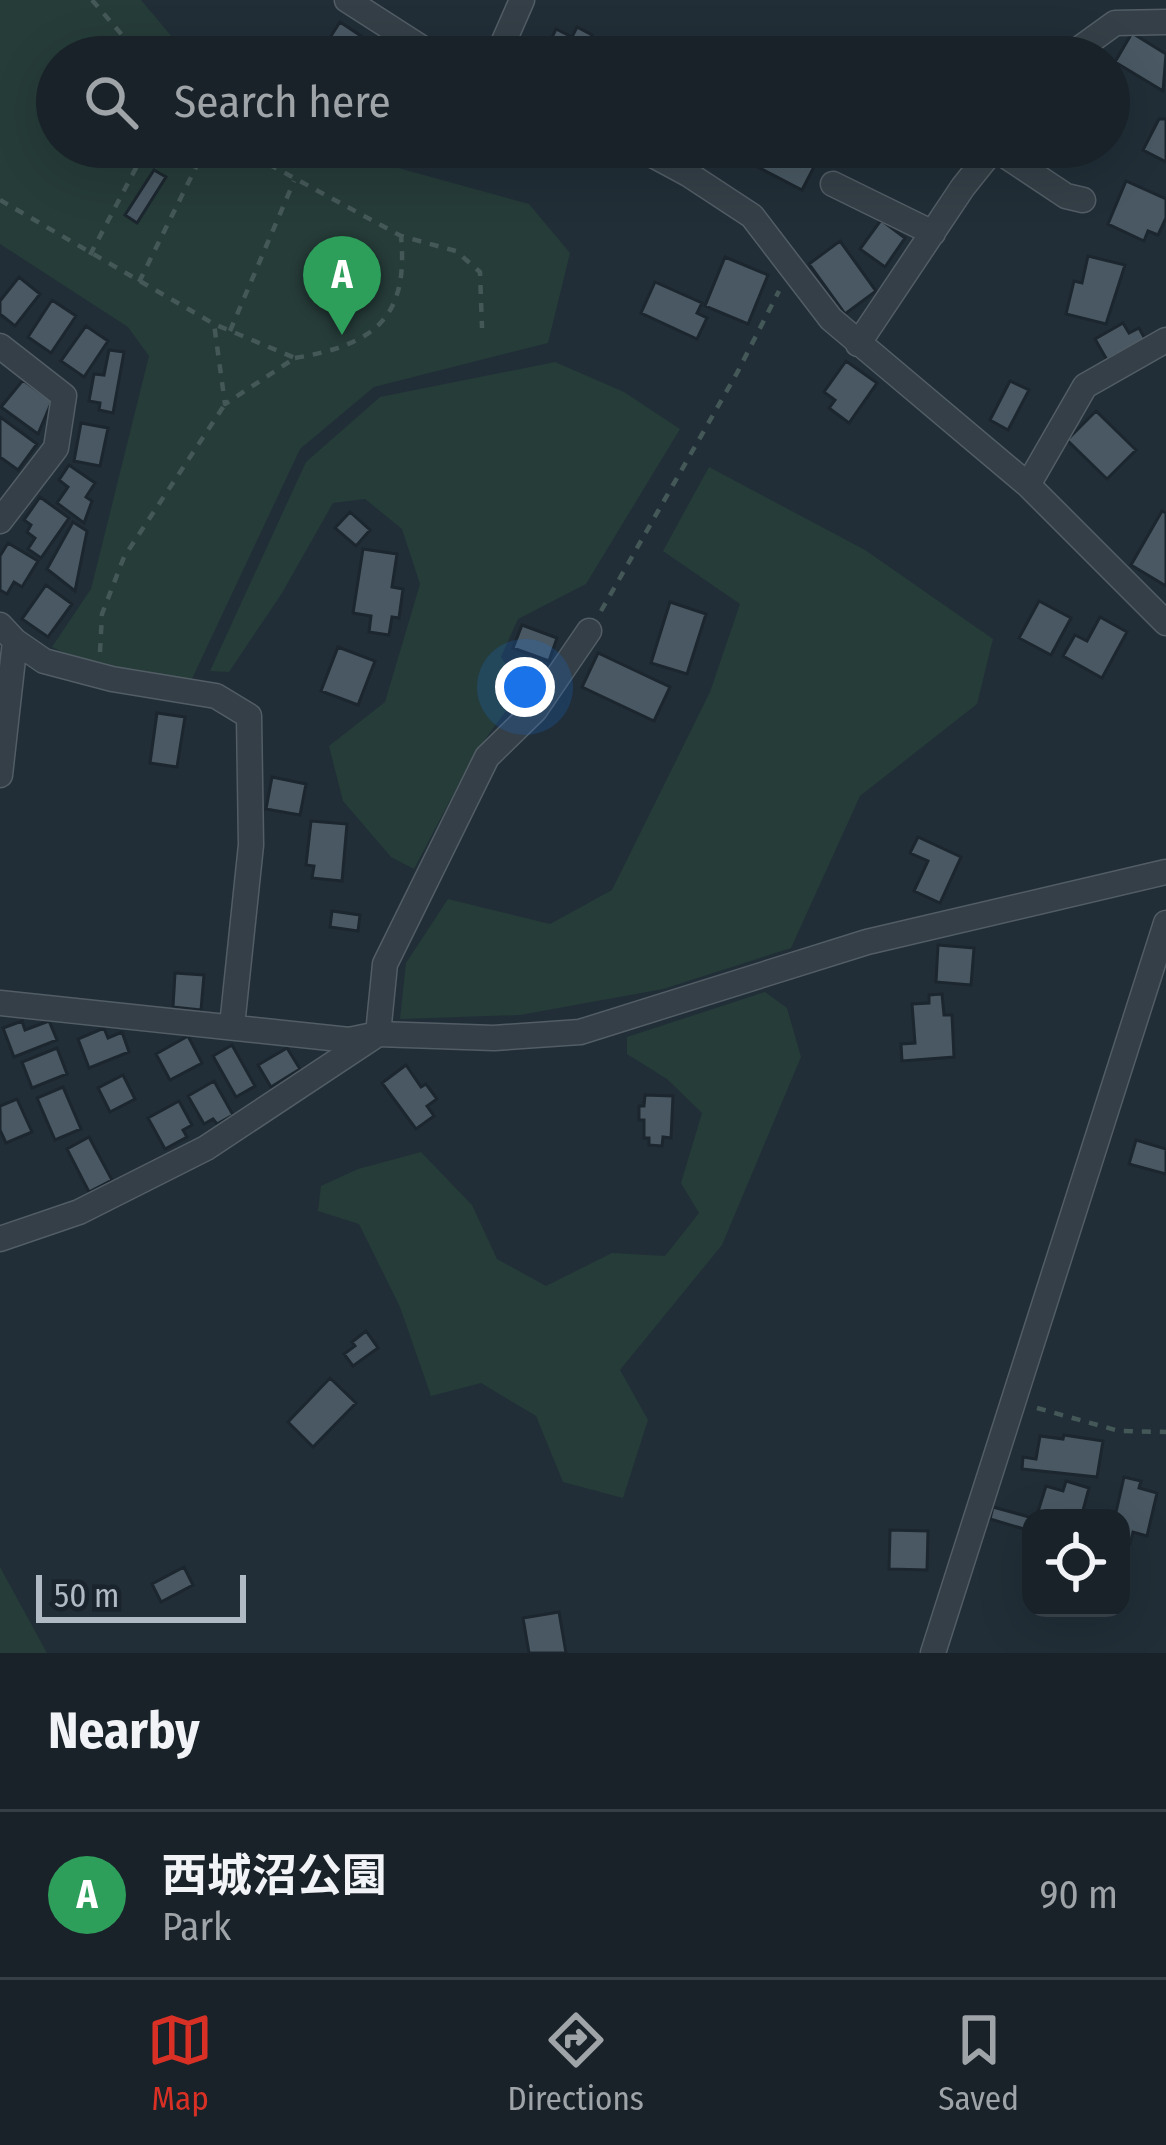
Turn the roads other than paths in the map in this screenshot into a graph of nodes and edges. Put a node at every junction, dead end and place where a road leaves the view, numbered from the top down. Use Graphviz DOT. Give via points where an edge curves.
graph roads {
  1 [pos="347,0"];
  2 [pos="522,0"];
  3 [pos="1166,22"];
  4 [pos="403,36"];
  5 [pos="506,36"];
  6 [pos="1097,36"];
  7 [pos="677,168"];
  8 [pos="980,168"];
  9 [pos="1025,168"];
  10 [pos="833,184"];
  11 [pos="1083,200"];
  12 [pos="933,233"];
  13 [pos="1166,340"];
  14 [pos="858,344"];
  15 [pos="0,346"];
  16 [pos="1028,485"];
  17 [pos="0,521"];
  18 [pos="1165,620"];
  19 [pos="590,631"];
  20 [pos="8,633"];
  21 [pos="0,775"];
  22 [pos="1166,872"];
  23 [pos="1166,923"];
  24 [pos="0,1004"];
  25 [pos="232,1026"];
  26 [pos="378,1034"];
  27 [pos="0,1239"];
  28 [pos="933,1653"];
  1 -- 4 [label="street"];
  2 -- 5 [label="street"];
  3 -- 6 [label="street" via="1115,23"];
  7 -- 14 [label="street" via="752,216"];
  8 -- 12 [label="street"];
  9 -- 11 [label="street"];
  10 -- 12 [label="street"];
  12 -- 14 [label="street"];
  13 -- 16 [label="street" via="1085,386"];
  14 -- 16 [label="street"];
  15 -- 17 [label="street" via="64,396 56,448"];
  16 -- 18 [label="street"];
  19 -- 26 [label="street" via="535,710 487,757 385,964"];
  20 -- 21 [label="street"];
  20 -- 25 [label="street" via="44,661 216,696 249,716 251,845"];
  22 -- 26 [label="street" via="867,942 580,1032"];
  23 -- 28 [label="street"];
  24 -- 25 [label="street"];
  25 -- 26 [label="street" via="349,1040"];
  26 -- 27 [label="street" via="206,1148 79,1212"];
}
